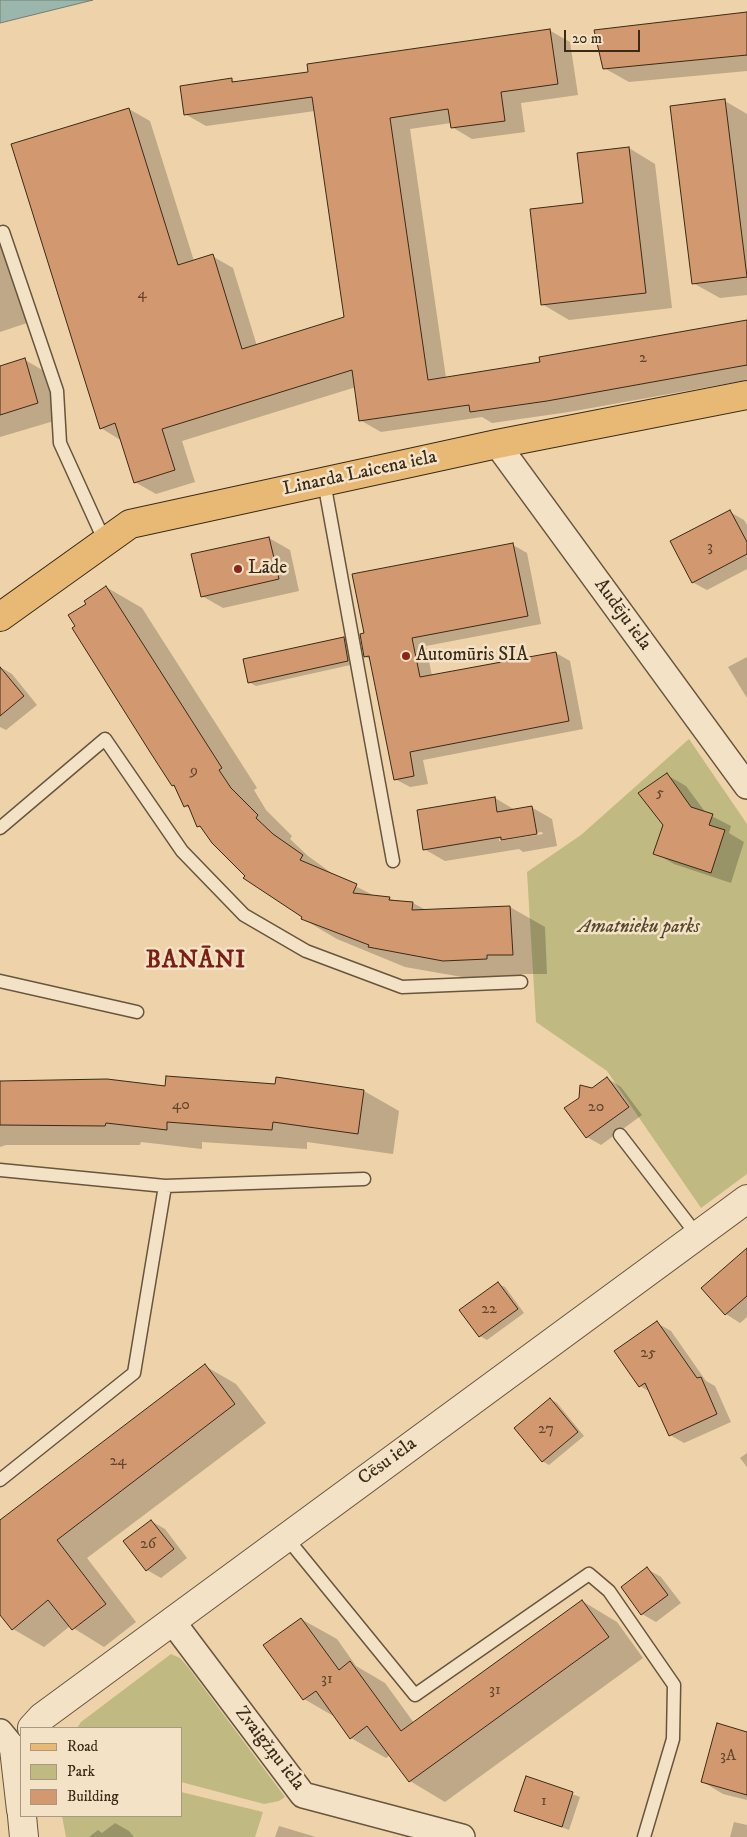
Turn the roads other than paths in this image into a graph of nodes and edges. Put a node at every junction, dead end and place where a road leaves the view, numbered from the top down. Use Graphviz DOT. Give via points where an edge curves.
graph roads {
  1 [pos="3,232"];
  2 [pos="747,395"];
  3 [pos="497,444"];
  4 [pos="324,482"];
  5 [pos="105,542"];
  6 [pos="0,617"];
  7 [pos="747,786"];
  8 [pos="0,828"];
  9 [pos="393,861"];
  10 [pos="0,981"];
  11 [pos="522,982"];
  12 [pos="137,1012"];
  13 [pos="620,1135"];
  14 [pos="0,1170"];
  15 [pos="364,1179"];
  16 [pos="165,1186"];
  17 [pos="747,1199"];
  18 [pos="697,1235"];
  19 [pos="0,1480"];
  20 [pos="286,1537"];
  21 [pos="172,1621"];
  22 [pos="33,1727"];
  23 [pos="9,1745"];
  24 [pos="20,1805"];
  25 [pos="22,1817"];
  26 [pos="24,1837"];
  27 [pos="462,1837"];
  28 [pos="644,1837"];
  1 -- 5 [label="lane" via="57,391 60,443"];
  2 -- 3 [label="main road, Linarda Laicena iela"];
  3 -- 4 [label="main road, Linarda Laicena iela"];
  3 -- 7 [label="street, Audēju iela"];
  4 -- 5 [label="main road, Linarda Laicena iela" via="130,524"];
  4 -- 9 [label="lane"];
  5 -- 6 [label="main road, Linarda Laicena iela"];
  8 -- 11 [label="lane" via="105,740 182,851 244,915 290,942 402,987"];
  10 -- 12 [label="lane"];
  13 -- 18 [label="lane"];
  14 -- 16 [label="lane"];
  15 -- 16 [label="lane"];
  16 -- 19 [label="lane" via="134,1373"];
  17 -- 18 [label="street, Cēsu iela"];
  18 -- 20 [label="street, Cēsu iela"];
  20 -- 21 [label="street, Cēsu iela"];
  20 -- 28 [label="lane" via="415,1695 589,1574 608,1591 674,1685 673,1739"];
  21 -- 22 [label="street, Cēsu iela"];
  21 -- 27 [label="street, Zvaigžņu iela" via="303,1796"];
  23 -- 24 [label="street"];
  25 -- 26 [label="street"];
}
